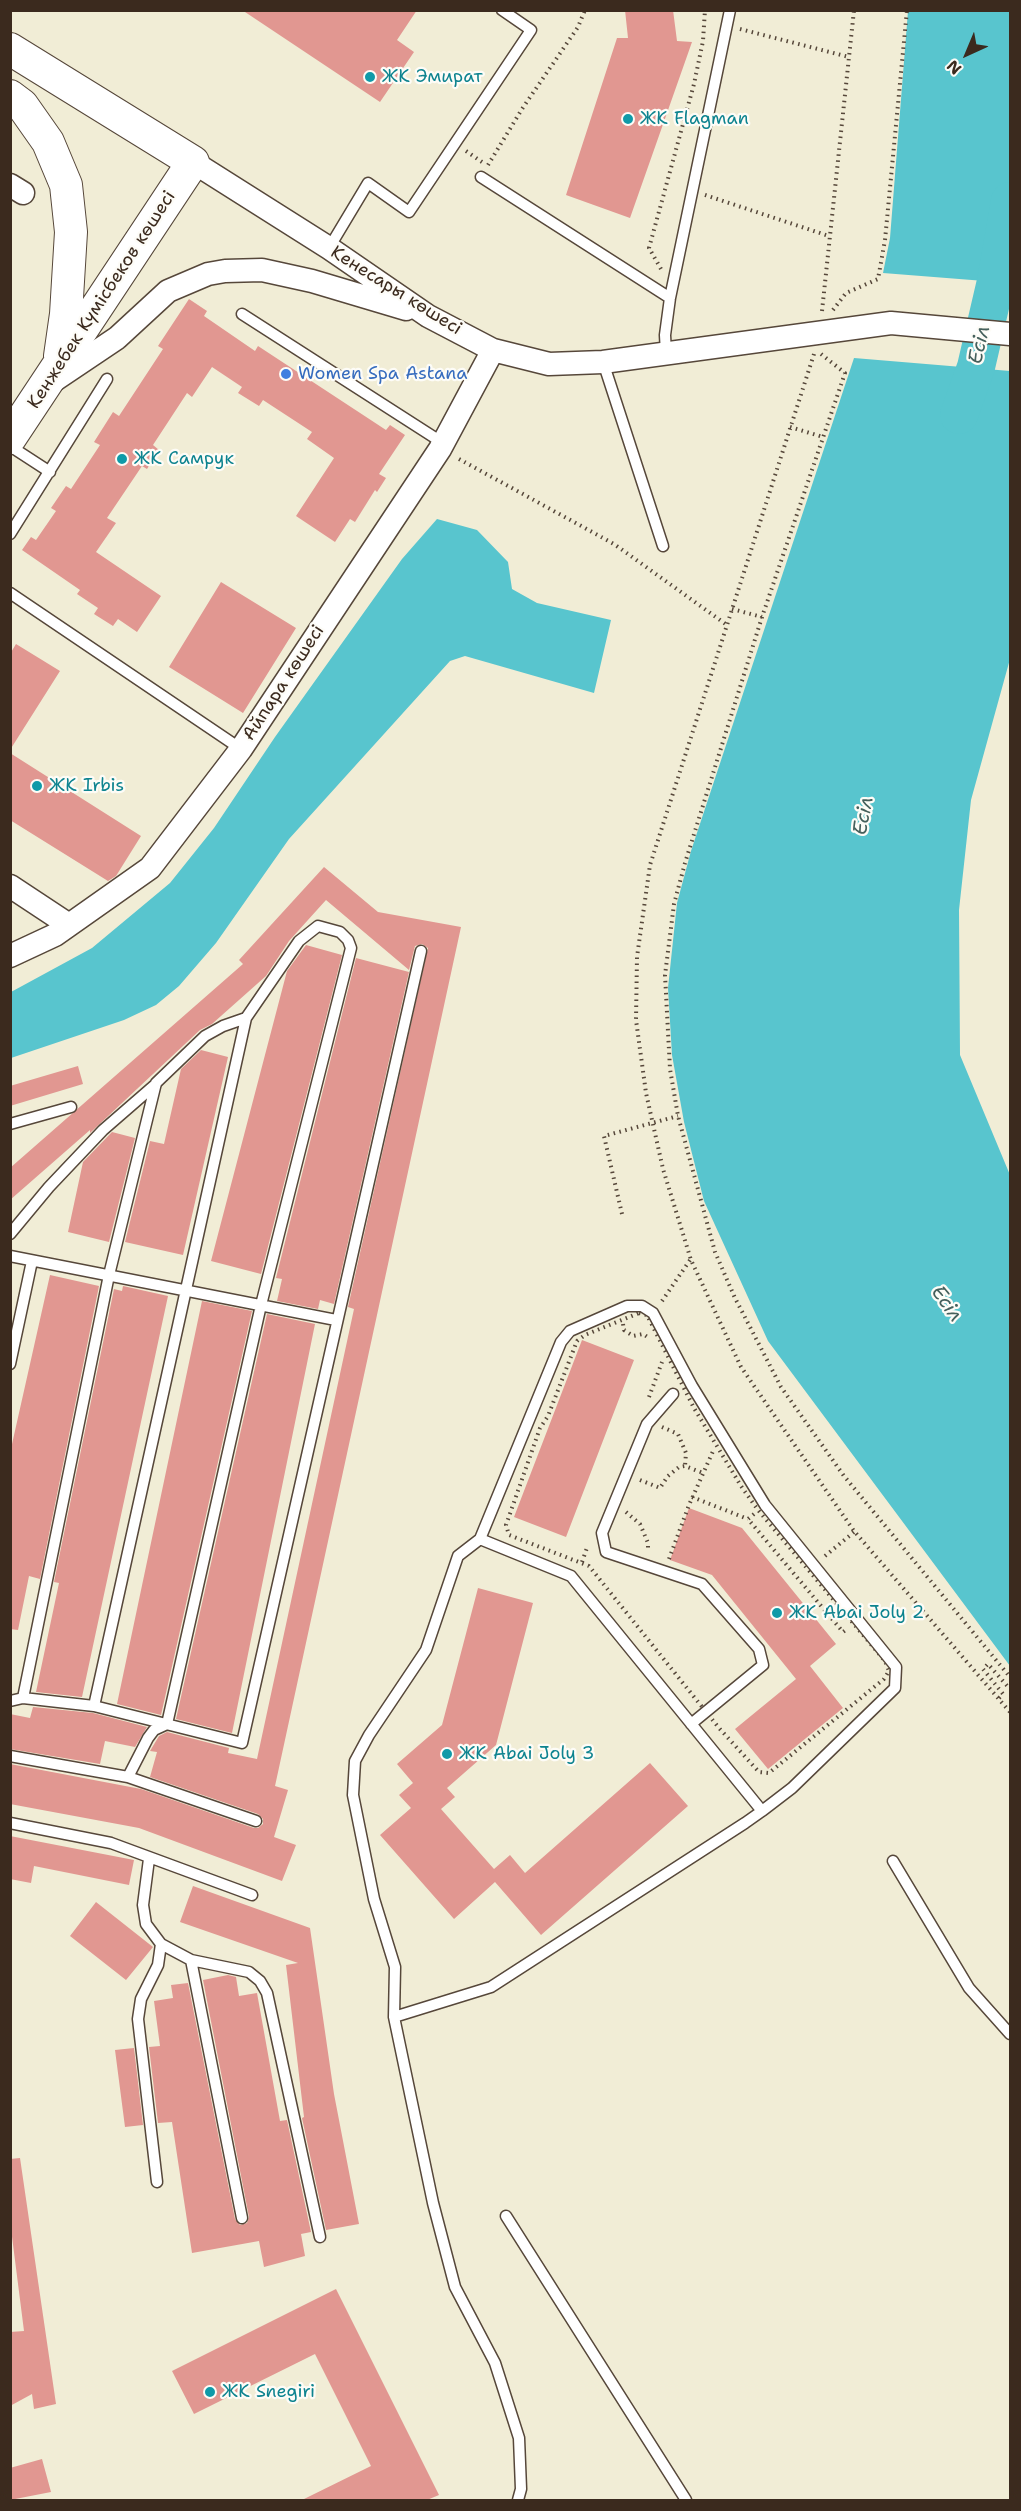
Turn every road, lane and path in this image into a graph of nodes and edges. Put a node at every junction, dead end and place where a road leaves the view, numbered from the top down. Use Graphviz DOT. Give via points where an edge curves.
graph roads {
  1 [pos="502,10"];
  2 [pos="585,10"];
  3 [pos="705,10"];
  4 [pos="730,10"];
  5 [pos="854,10"];
  6 [pos="907,10"];
  7 [pos="704,20"];
  8 [pos="727,25"];
  9 [pos="10,49"];
  10 [pos="849,57"];
  11 [pos="10,96"];
  12 [pos="455,143"];
  13 [pos="193,162"];
  14 [pos="488,166"];
  15 [pos="481,177"];
  16 [pos="691,190"];
  17 [pos="829,236"];
  18 [pos="329,248"];
  19 [pos="669,298"];
  20 [pos="833,311"];
  21 [pos="242,314"];
  22 [pos="428,316"];
  23 [pos="1011,334"];
  24 [pos="818,340"];
  25 [pos="493,350"];
  26 [pos="666,353"];
  27 [pos="603,362"];
  28 [pos="52,376"];
  29 [pos="107,379"];
  30 [pos="790,427"];
  31 [pos="823,437"];
  32 [pos="10,438"];
  33 [pos="10,446"];
  34 [pos="441,446"];
  35 [pos="50,472"];
  36 [pos="10,534"];
  37 [pos="663,546"];
  38 [pos="10,593"];
  39 [pos="732,609"];
  40 [pos="762,617"];
  41 [pos="727,625"];
  42 [pos="241,749"];
  43 [pos="10,886"];
  44 [pos="69,925"];
  45 [pos="421,951"];
  46 [pos="10,956"];
  47 [pos="246,1018"];
  48 [pos="156,1083"];
  49 [pos="71,1107"];
  50 [pos="678,1116"];
  51 [pos="653,1122"];
  52 [pos="10,1124"];
  53 [pos="622,1214"];
  54 [pos="10,1234"];
  55 [pos="10,1257"];
  56 [pos="691,1260"];
  57 [pos="32,1261"];
  58 [pos="109,1275"];
  59 [pos="186,1290"];
  60 [pos="261,1305"];
  61 [pos="653,1313"];
  62 [pos="336,1320"];
  63 [pos="623,1320"];
  64 [pos="652,1340"];
  65 [pos="10,1364"];
  66 [pos="673,1394"];
  67 [pos="647,1424"];
  68 [pos="716,1444"];
  69 [pos="685,1466"];
  70 [pos="703,1473"];
  71 [pos="625,1474"];
  72 [pos="692,1497"];
  73 [pos="612,1508"];
  74 [pos="762,1508"];
  75 [pos="748,1519"];
  76 [pos="854,1531"];
  77 [pos="480,1539"];
  78 [pos="649,1566"];
  79 [pos="813,1566"];
  80 [pos="665,1571"];
  81 [pos="855,1622"];
  82 [pos="1011,1677"];
  83 [pos="1011,1689"];
  84 [pos="23,1698"];
  85 [pos="999,1698"];
  86 [pos="10,1701"];
  87 [pos="94,1706"];
  88 [pos="706,1710"];
  89 [pos="1011,1712"];
  90 [pos="167,1724"];
  91 [pos="691,1724"];
  92 [pos="10,1756"];
  93 [pos="128,1777"];
  94 [pos="762,1810"];
  95 [pos="256,1821"];
  96 [pos="10,1823"];
  97 [pos="149,1859"];
  98 [pos="893,1861"];
  99 [pos="252,1894"];
  100 [pos="161,1944"];
  101 [pos="191,1959"];
  102 [pos="394,2017"];
  103 [pos="1011,2034"];
  104 [pos="157,2182"];
  105 [pos="506,2216"];
  106 [pos="242,2218"];
  107 [pos="320,2237"];
  108 [pos="518,2500"];
  109 [pos="686,2500"];
  1 -- 12 [label="lane" via="531,30"];
  2 -- 14 [label="path" via="578,27"];
  3 -- 7 [label="path"];
  4 -- 8 [label="lane"];
  5 -- 10 [label="path"];
  6 -- 20 [label="path" via="878,279 846,293"];
  7 -- 8 [label="path"];
  7 -- 19 [label="path" via="694,84 649,248 664,274"];
  8 -- 10 [label="path"];
  8 -- 16 [label="lane"];
  9 -- 13 [label="street, Кенесары көшесі"];
  10 -- 17 [label="path"];
  11 -- 28 [label="street" via="22,105 48,142 66,185 71,232 66,314"];
  12 -- 14 [label="path"];
  12 -- 18 [label="lane" via="409,212 368,183"];
  13 -- 18 [label="street, Кенесары көшесі"];
  13 -- 28 [label="street, Кенжебек Күмісбеков көшесі"];
  14 -- 15 [label="path"];
  15 -- 19 [label="lane"];
  16 -- 17 [label="path"];
  16 -- 19 [label="lane"];
  17 -- 24 [label="path"];
  18 -- 22 [label="street, Кенесары көшесі"];
  19 -- 26 [label="lane"];
  21 -- 34 [label="lane"];
  22 -- 25 [label="street, Кенесары көшесі"];
  22 -- 28 [label="street" via="272,272 225,271 168,291 117,338"];
  23 -- 24 [label="street, Кенесары көшесі" via="891,323"];
  24 -- 26 [label="street, Кенесары көшесі"];
  24 -- 30 [label="path"];
  24 -- 31 [label="path" via="844,373"];
  25 -- 27 [label="street, Кенесары көшесі" via="549,364"];
  25 -- 34 [label="street, Айпара көшесі"];
  26 -- 27 [label="street, Кенесары көшесі"];
  27 -- 37 [label="lane"];
  28 -- 32 [label="street, Кенжебек Күмісбеков көшесі"];
  29 -- 35 [label="lane"];
  30 -- 31 [label="path"];
  30 -- 39 [label="path"];
  31 -- 40 [label="path"];
  33 -- 35 [label="lane"];
  34 -- 41 [label="path" via="614,544"];
  34 -- 42 [label="street, Айпара көшесі"];
  35 -- 36 [label="lane"];
  38 -- 42 [label="lane"];
  39 -- 40 [label="path"];
  39 -- 41 [label="path"];
  40 -- 50 [label="path" via="674,904 665,994"];
  41 -- 51 [label="path" via="650,865 637,957 636,1020"];
  42 -- 44 [label="street, Айпара көшесі" via="150,868"];
  43 -- 44 [label="street"];
  44 -- 46 [label="street, Айпара көшесі"];
  45 -- 62 [label="lane"];
  47 -- 48 [label="lane" via="206,1036"];
  47 -- 59 [label="lane"];
  47 -- 60 [label="lane" via="294,948 318,926 340,932 348,940 351,948"];
  48 -- 54 [label="lane" via="72,1162"];
  48 -- 58 [label="lane"];
  49 -- 52 [label="lane"];
  50 -- 51 [label="path"];
  50 -- 82 [label="path" via="716,1252 781,1387 826,1453"];
  51 -- 53 [label="path" via="604,1136"];
  51 -- 56 [label="path"];
  55 -- 57 [label="lane"];
  56 -- 61 [label="path"];
  56 -- 76 [label="path" via="741,1367"];
  57 -- 58 [label="lane"];
  57 -- 65 [label="lane"];
  58 -- 59 [label="lane"];
  58 -- 84 [label="lane"];
  59 -- 60 [label="lane"];
  59 -- 87 [label="lane"];
  60 -- 62 [label="lane"];
  60 -- 90 [label="lane"];
  61 -- 74 [label="lane"];
  61 -- 77 [label="lane" via="642,1306 627,1306 570,1331 561,1342"];
  62 -- 90 [label="lane" via="242,1743"];
  63 -- 64 [label="path" via="624,1330"];
  63 -- 68 [label="path" via="639,1313 647,1315"];
  63 -- 88 [label="path" via="577,1341 540,1428 506,1525 509,1535 589,1566"];
  66 -- 67 [label="lane"];
  67 -- 69 [label="path" via="678,1434 686,1454"];
  67 -- 71 [label="lane"];
  68 -- 70 [label="path"];
  68 -- 74 [label="path"];
  69 -- 70 [label="path"];
  69 -- 71 [label="path" via="668,1476 660,1488"];
  70 -- 72 [label="path"];
  71 -- 73 [label="lane"];
  72 -- 75 [label="path"];
  72 -- 80 [label="path"];
  73 -- 78 [label="path" via="629,1513 640,1524 648,1543"];
  73 -- 78 [label="lane" via="602,1533 606,1552"];
  74 -- 75 [label="path"];
  74 -- 79 [label="lane"];
  74 -- 81 [label="path"];
  75 -- 81 [label="path" via="843,1632"];
  76 -- 79 [label="path"];
  76 -- 85 [label="path"];
  77 -- 91 [label="lane" via="571,1576"];
  77 -- 102 [label="lane" via="458,1556 426,1650 355,1761 353,1796 360,1834 374,1899 395,1967"];
  78 -- 80 [label="lane"];
  79 -- 81 [label="lane"];
  80 -- 88 [label="lane" via="702,1584 759,1649 763,1665"];
  81 -- 88 [label="path" via="890,1671 769,1773 759,1772"];
  81 -- 94 [label="lane" via="896,1667 895,1688 792,1788"];
  83 -- 85 [label="path" via="988,1664 982,1669 1003,1694"];
  84 -- 86 [label="lane"];
  84 -- 87 [label="lane"];
  85 -- 89 [label="path"];
  87 -- 90 [label="lane"];
  88 -- 91 [label="lane"];
  90 -- 93 [label="lane" via="148,1738"];
  91 -- 94 [label="lane"];
  92 -- 93 [label="lane"];
  93 -- 95 [label="lane"];
  94 -- 102 [label="lane" via="491,1987"];
  96 -- 97 [label="lane" via="111,1843"];
  97 -- 99 [label="lane"];
  97 -- 100 [label="lane" via="143,1905 146,1924"];
  98 -- 103 [label="lane" via="969,1988"];
  100 -- 101 [label="lane"];
  100 -- 104 [label="lane" via="158,1965 141,1998 138,2019"];
  101 -- 106 [label="lane"];
  101 -- 107 [label="lane" via="249,1972 261,1981 267,1993"];
  102 -- 108 [label="lane" via="455,2287 495,2363 519,2438"];
  105 -- 109 [label="lane"];
}
